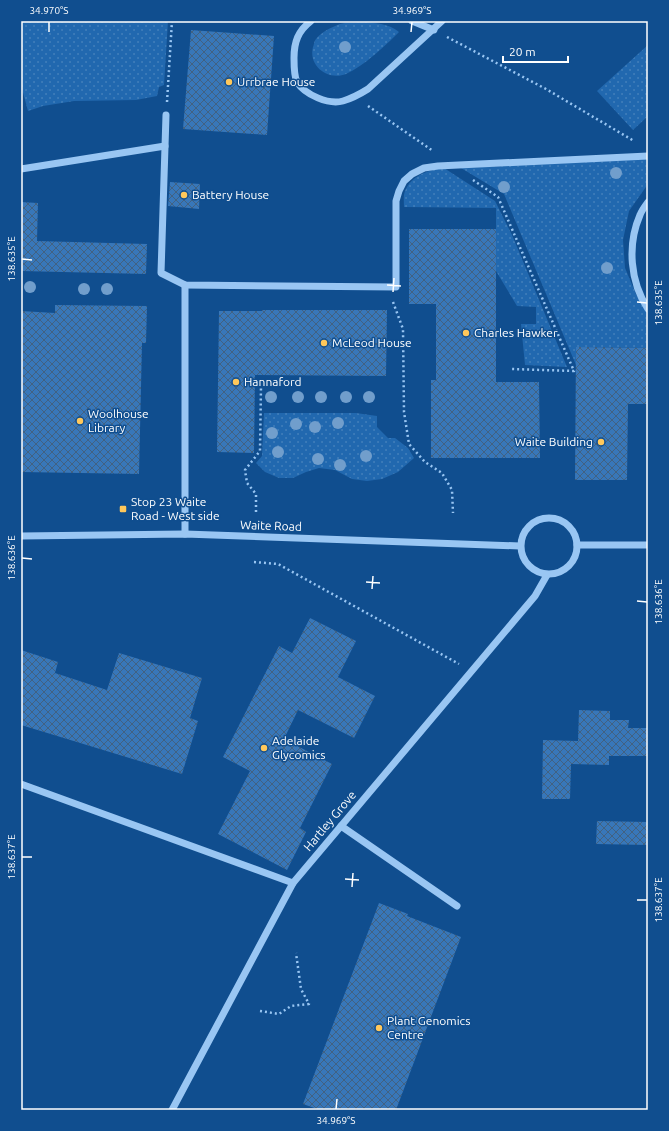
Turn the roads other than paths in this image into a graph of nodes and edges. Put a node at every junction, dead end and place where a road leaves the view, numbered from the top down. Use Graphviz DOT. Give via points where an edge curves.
graph roads {
  1 [pos="311,21"];
  2 [pos="412,21"];
  3 [pos="442,21"];
  4 [pos="434,30"];
  5 [pos="166,115"];
  6 [pos="165,146"];
  7 [pos="648,156"];
  8 [pos="21,169"];
  9 [pos="648,202"];
  10 [pos="185,285"];
  11 [pos="648,310"];
  12 [pos="185,534"];
  13 [pos="21,536"];
  14 [pos="577,545"];
  15 [pos="648,545"];
  16 [pos="520,546"];
  17 [pos="547,575"];
  18 [pos="21,784"];
  19 [pos="341,826"];
  20 [pos="293,882"];
  21 [pos="457,906"];
  22 [pos="172,1110"];
  1 -- 4 [label="street" via="298,34 294,50 297,81 304,90 329,101 342,101 368,89"];
  2 -- 4 [label="street"];
  3 -- 4 [label="street"];
  5 -- 6 [label="street"];
  6 -- 8 [label="street"];
  6 -- 10 [label="street" via="161,273"];
  7 -- 10 [label="street" via="424,168 412,174 404,181 396,201 396,286"];
  9 -- 11 [label="street" via="640,214 633,236 631,258 636,285"];
  10 -- 12 [label="street"];
  12 -- 13 [label="street, Waite Road"];
  12 -- 16 [label="street, Waite Road"];
  14 -- 15 [label="street"];
  14 -- 16 [label="street" via="576,536 563,521 544,518 527,527"];
  14 -- 17 [label="street" via="572,564 557,574"];
  16 -- 17 [label="street" via="523,559 529,567"];
  17 -- 19 [label="street, Hartley Grove" via="535,596"];
  18 -- 20 [label="street"];
  19 -- 20 [label="street, Hartley Grove"];
  19 -- 21 [label="street"];
  20 -- 22 [label="street, Hartley Grove"];
}
